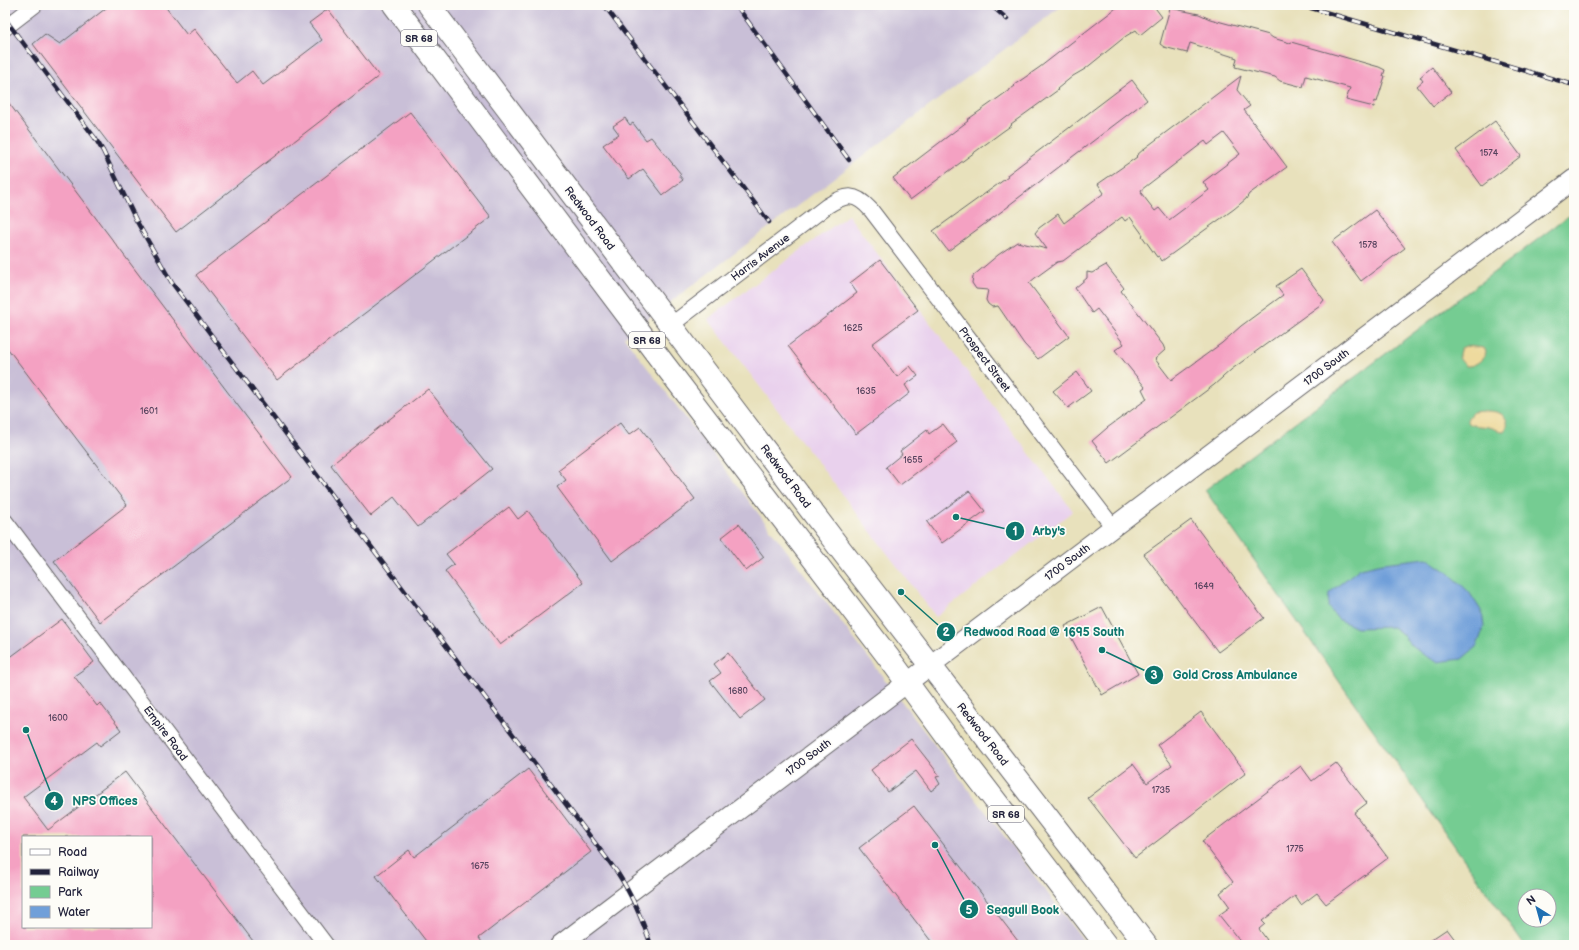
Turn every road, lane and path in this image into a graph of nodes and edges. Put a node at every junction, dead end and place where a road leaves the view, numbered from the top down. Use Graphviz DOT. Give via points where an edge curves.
graph roads {
  1 [pos="36,5"];
  2 [pos="394,5"];
  3 [pos="429,5"];
  4 [pos="5,28"];
  5 [pos="1574,179"];
  6 [pos="852,197"];
  7 [pos="671,325"];
  8 [pos="5,521"];
  9 [pos="1113,527"];
  10 [pos="930,665"];
  11 [pos="907,683"];
  12 [pos="326,945"];
  13 [pos="560,945"];
  14 [pos="1106,945"];
  15 [pos="1146,945"];
  1 -- 4 [label="street"];
  2 -- 11 [label="main road, SR 68"];
  3 -- 7 [label="main road, Redwood Road / SR 68"];
  5 -- 9 [label="street, 1700 South"];
  6 -- 7 [label="street, Harris Avenue" via="840,198 827,206"];
  6 -- 9 [label="street, Prospect Street" via="862,201 871,210"];
  7 -- 10 [label="main road, Redwood Road / SR 68"];
  8 -- 12 [label="street, Empire Road"];
  9 -- 10 [label="street, 1700 South"];
  10 -- 11 [label="street, 1700 South"];
  10 -- 15 [label="main road, Redwood Road / SR 68"];
  11 -- 13 [label="street, 1700 South"];
  11 -- 14 [label="main road, SR 68"];
}
